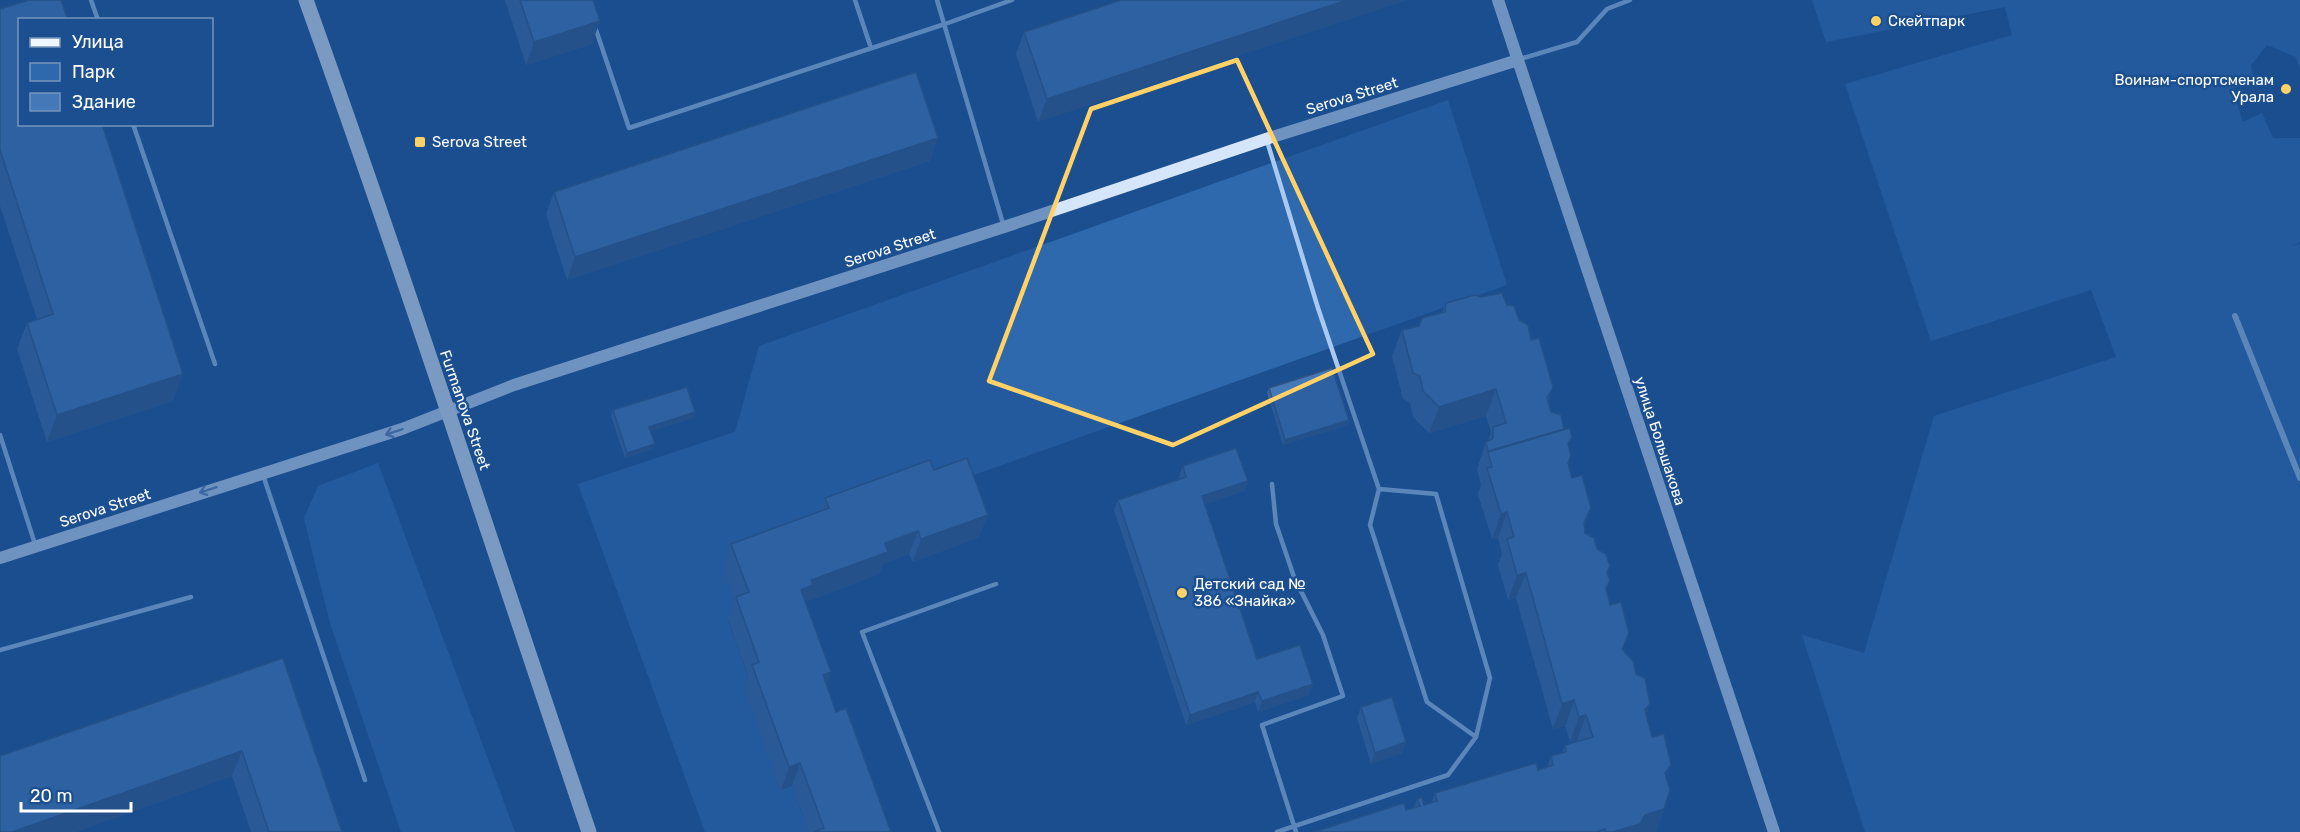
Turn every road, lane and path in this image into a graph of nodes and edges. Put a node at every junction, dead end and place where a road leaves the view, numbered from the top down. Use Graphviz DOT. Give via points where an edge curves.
graph roads {
  1 [pos="91,0"];
  2 [pos="306,0"];
  3 [pos="855,0"];
  4 [pos="937,0"];
  5 [pos="1012,0"];
  6 [pos="1498,0"];
  7 [pos="1630,0"];
  8 [pos="97,18"];
  9 [pos="593,21"];
  10 [pos="945,24"];
  11 [pos="871,48"];
  12 [pos="1518,60"];
  13 [pos="135,126"];
  14 [pos="1266,139"];
  15 [pos="1004,227"];
  16 [pos="2235,316"];
  17 [pos="215,364"];
  18 [pos="449,411"];
  19 [pos="0,435"];
  20 [pos="262,472"];
  21 [pos="2300,478"];
  22 [pos="1272,484"];
  23 [pos="1379,489"];
  24 [pos="36,547"];
  25 [pos="0,558"];
  26 [pos="996,584"];
  27 [pos="191,597"];
  28 [pos="0,650"];
  29 [pos="1476,737"];
  30 [pos="365,780"];
  31 [pos="1294,826"];
  32 [pos="589,832"];
  33 [pos="939,832"];
  34 [pos="1277,832"];
  35 [pos="1296,832"];
  36 [pos="1774,832"];
  1 -- 8 [label="lane"];
  2 -- 18 [label="main road, Furmanova Street"];
  3 -- 11 [label="lane"];
  4 -- 10 [label="lane"];
  5 -- 10 [label="lane"];
  6 -- 12 [label="street, улица Большакова"];
  7 -- 12 [label="lane" via="1607,9 1576,42"];
  9 -- 11 [label="lane" via="629,128"];
  10 -- 11 [label="lane"];
  10 -- 15 [label="lane"];
  12 -- 14 [label="street, Serova Street"];
  12 -- 36 [label="street, улица Большакова"];
  13 -- 17 [label="lane"];
  14 -- 15 [label="street, Serova Street"];
  14 -- 23 [label="lane"];
  15 -- 18 [label="street, Serova Street" via="514,385"];
  16 -- 21 [label="street"];
  18 -- 20 [label="street, Serova Street, one-way"];
  18 -- 32 [label="main road, Furmanova Street"];
  19 -- 24 [label="lane"];
  20 -- 24 [label="street, Serova Street, one-way"];
  20 -- 30 [label="lane"];
  22 -- 31 [label="lane" via="1276,524 1294,577 1323,635 1342,696 1262,725"];
  23 -- 29 [label="lane" via="1370,525 1427,702"];
  23 -- 29 [label="lane" via="1436,494 1490,678"];
  24 -- 25 [label="street, Serova Street"];
  26 -- 33 [label="lane" via="862,632"];
  27 -- 28 [label="lane"];
  29 -- 31 [label="lane" via="1448,775"];
  31 -- 34 [label="lane"];
  31 -- 35 [label="lane"];
}
